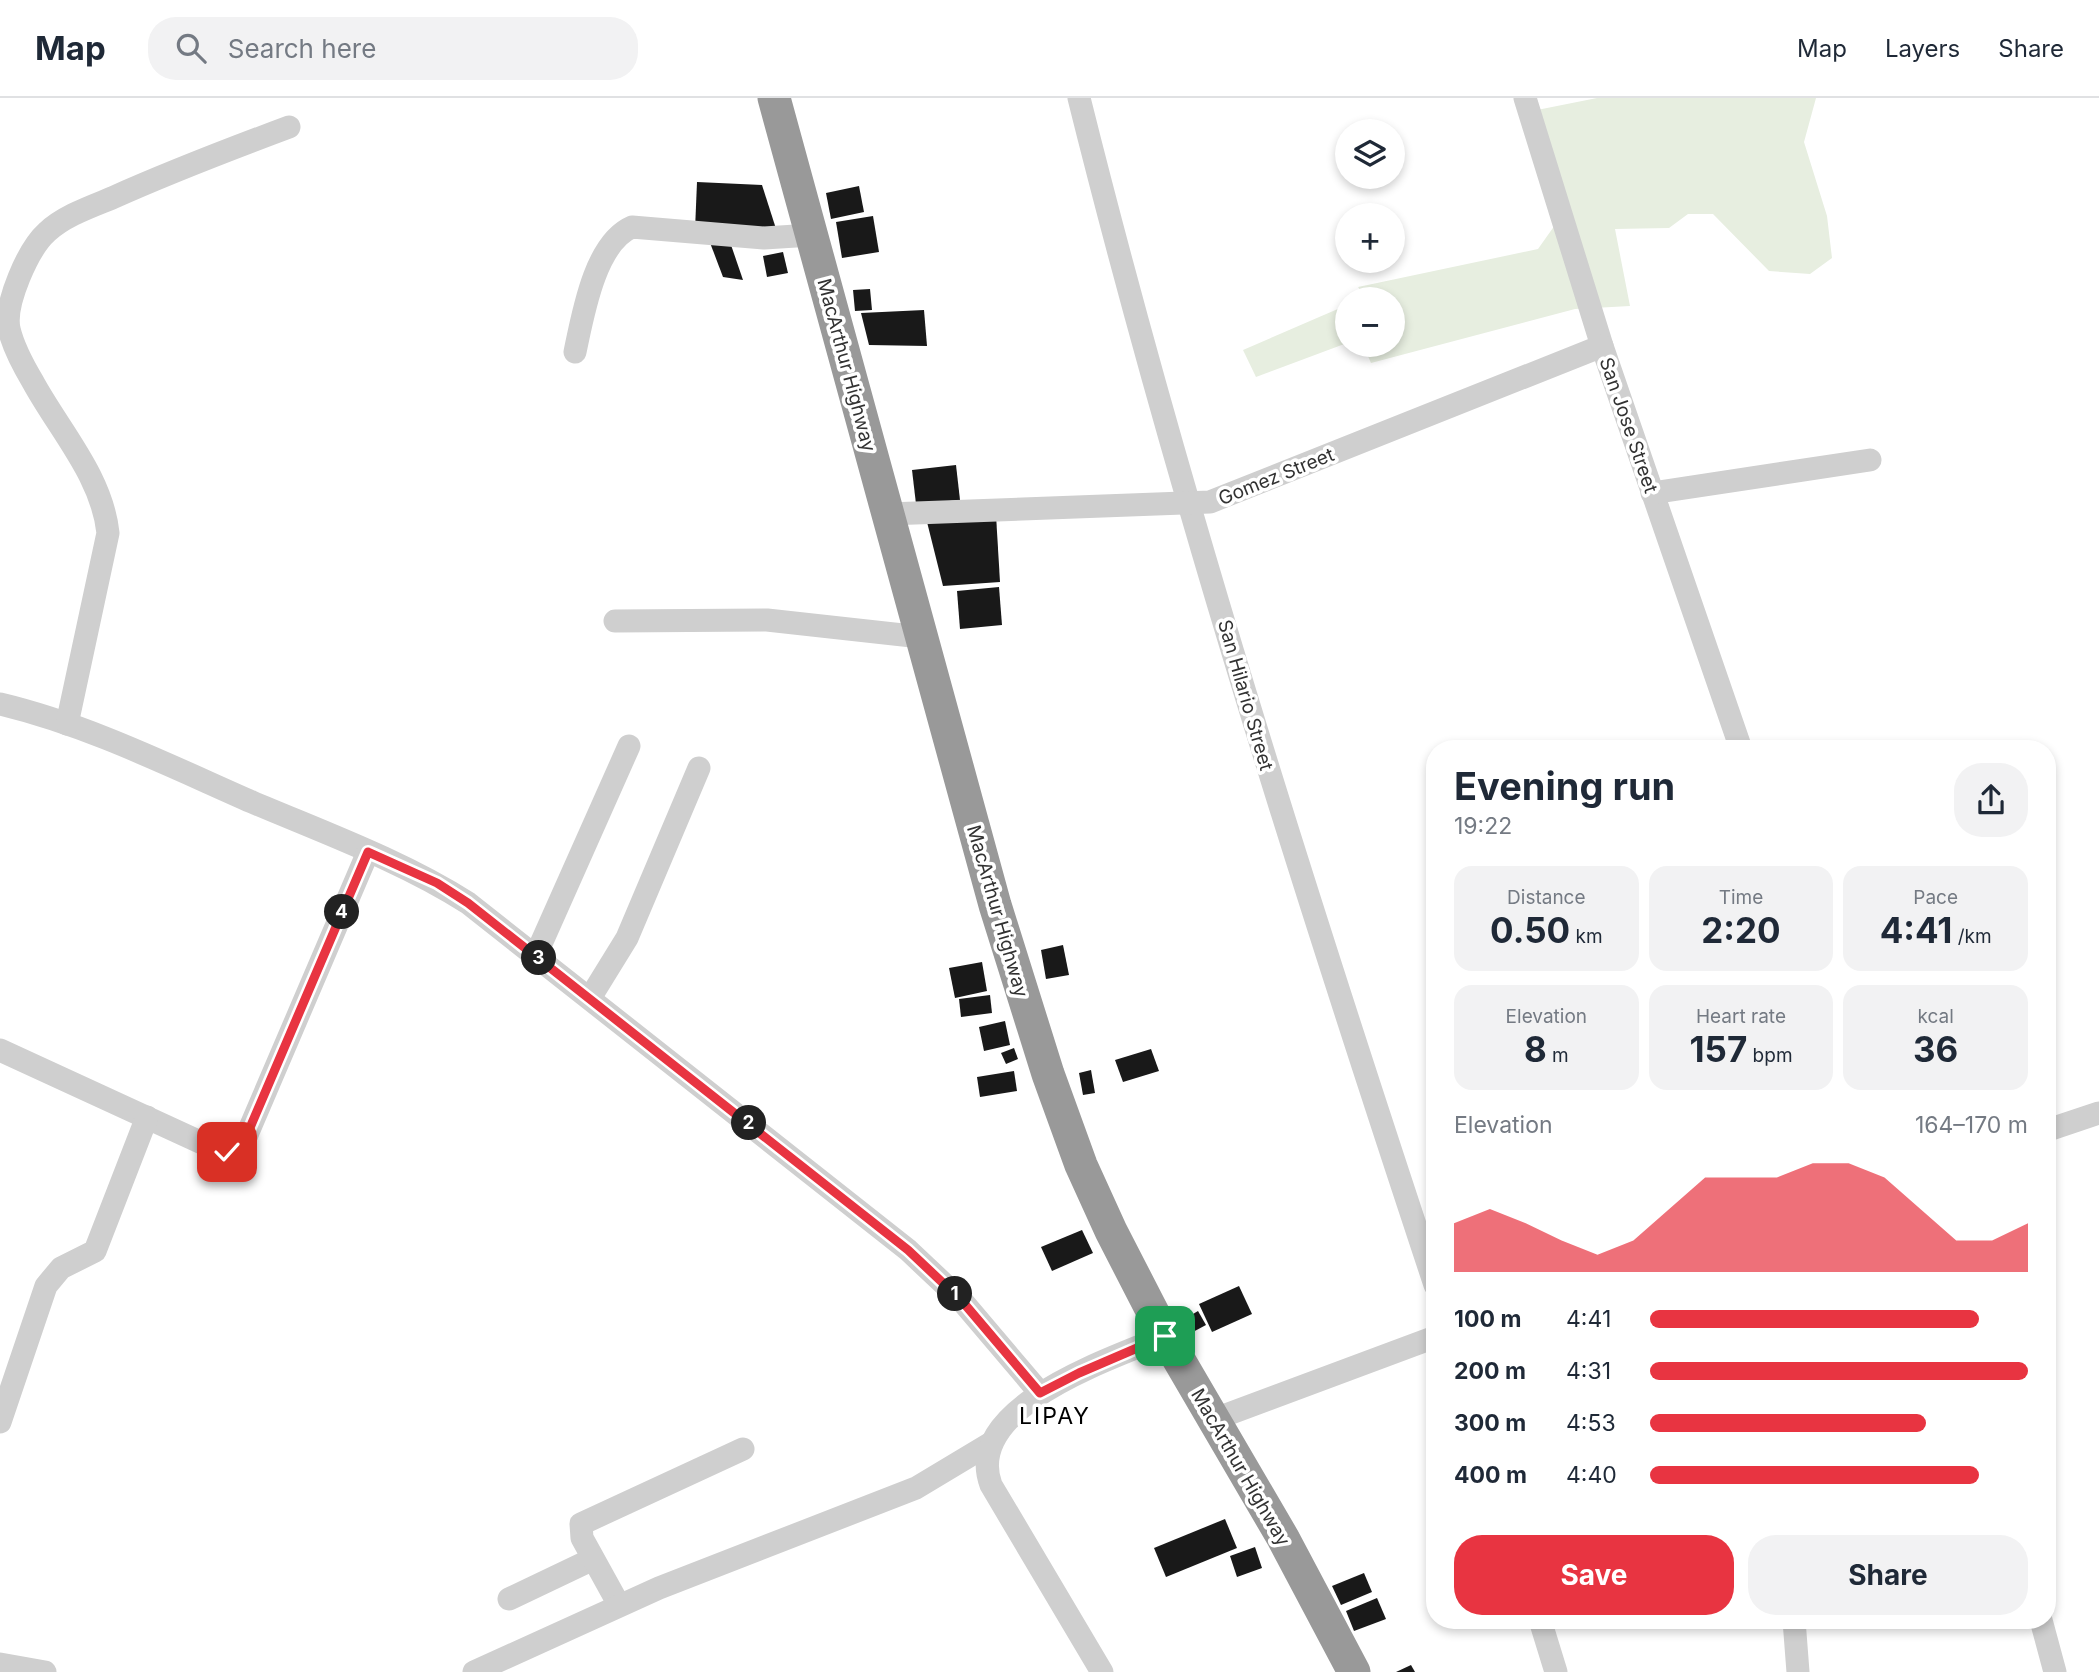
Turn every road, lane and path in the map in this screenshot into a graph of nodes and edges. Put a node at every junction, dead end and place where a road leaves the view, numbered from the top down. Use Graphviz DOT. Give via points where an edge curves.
graph roads {
  1 [pos="774,98"];
  2 [pos="1079,98"];
  3 [pos="1525,98"];
  4 [pos="289,127"];
  5 [pos="812,235"];
  6 [pos="1602,346"];
  7 [pos="575,352"];
  8 [pos="1870,460"];
  9 [pos="1652,492"];
  10 [pos="1186,501"];
  11 [pos="888,514"];
  12 [pos="615,621"];
  13 [pos="922,637"];
  14 [pos="0,704"];
  15 [pos="67,724"];
  16 [pos="1738,740"];
  17 [pos="629,746"];
  18 [pos="699,768"];
  19 [pos="368,852"];
  20 [pos="536,955"];
  21 [pos="590,998"];
  22 [pos="0,1050"];
  23 [pos="2099,1113"];
  24 [pos="147,1117"];
  25 [pos="2056,1127"];
  26 [pos="1426,1258"];
  27 [pos="1165,1336"];
  28 [pos="1426,1340"];
  29 [pos="1040,1393"];
  30 [pos="1214,1419"];
  31 [pos="0,1422"];
  32 [pos="991,1443"];
  33 [pos="743,1449"];
  34 [pos="593,1559"];
  35 [pos="509,1600"];
  36 [pos="619,1605"];
  37 [pos="1543,1629"];
  38 [pos="1795,1629"];
  39 [pos="2043,1629"];
  40 [pos="0,1664"];
  41 [pos="45,1672"];
  42 [pos="474,1672"];
  43 [pos="1102,1672"];
  44 [pos="1354,1672"];
  45 [pos="1556,1672"];
  46 [pos="1798,1672"];
  47 [pos="2055,1672"];
  1 -- 5 [label="highway, MacArthur Highway"];
  2 -- 10 [label="street, San Hilario Street"];
  3 -- 6 [label="street, San Jose Street"];
  4 -- 15 [label="street" via="76,214 45,233 22,269 9,330 32,380 88,474 108,533"];
  5 -- 7 [label="street" via="764,238 632,227 618,233 604,254"];
  5 -- 11 [label="highway, MacArthur Highway"];
  6 -- 9 [label="street, San Jose Street"];
  6 -- 10 [label="street, Gomez Street" via="1210,502"];
  8 -- 9 [label="street"];
  9 -- 16 [label="street, San Jose Street"];
  10 -- 11 [label="street, Gomez Street"];
  10 -- 26 [label="street, San Hilario Street" via="1287,835"];
  11 -- 13 [label="highway, MacArthur Highway"];
  12 -- 13 [label="street" via="767,620"];
  13 -- 27 [label="highway, MacArthur Highway" via="995,905 1048,1074 1081,1165"];
  14 -- 15 [label="street"];
  15 -- 19 [label="street"];
  17 -- 20 [label="street"];
  18 -- 21 [label="street" via="628,938"];
  19 -- 20 [label="street" via="437,883"];
  19 -- 24 [label="street" via="240,1147 227,1152 213,1148"];
  20 -- 21 [label="street"];
  21 -- 29 [label="street" via="908,1250 962,1301"];
  22 -- 24 [label="street"];
  23 -- 25 [label="street"];
  24 -- 31 [label="street" via="94,1251 61,1268 46,1286"];
  27 -- 29 [label="street"];
  27 -- 30 [label="highway, MacArthur Highway"];
  28 -- 30 [label="street"];
  29 -- 32 [label="street"];
  30 -- 44 [label="highway, MacArthur Highway"];
  32 -- 36 [label="street" via="916,1488"];
  32 -- 43 [label="street" via="986,1471 991,1485"];
  33 -- 34 [label="street" via="583,1521 579,1531"];
  34 -- 35 [label="street"];
  34 -- 36 [label="street"];
  36 -- 42 [label="street"];
  37 -- 45 [label="street"];
  38 -- 46 [label="street"];
  39 -- 47 [label="street"];
  40 -- 41 [label="street"];
}
